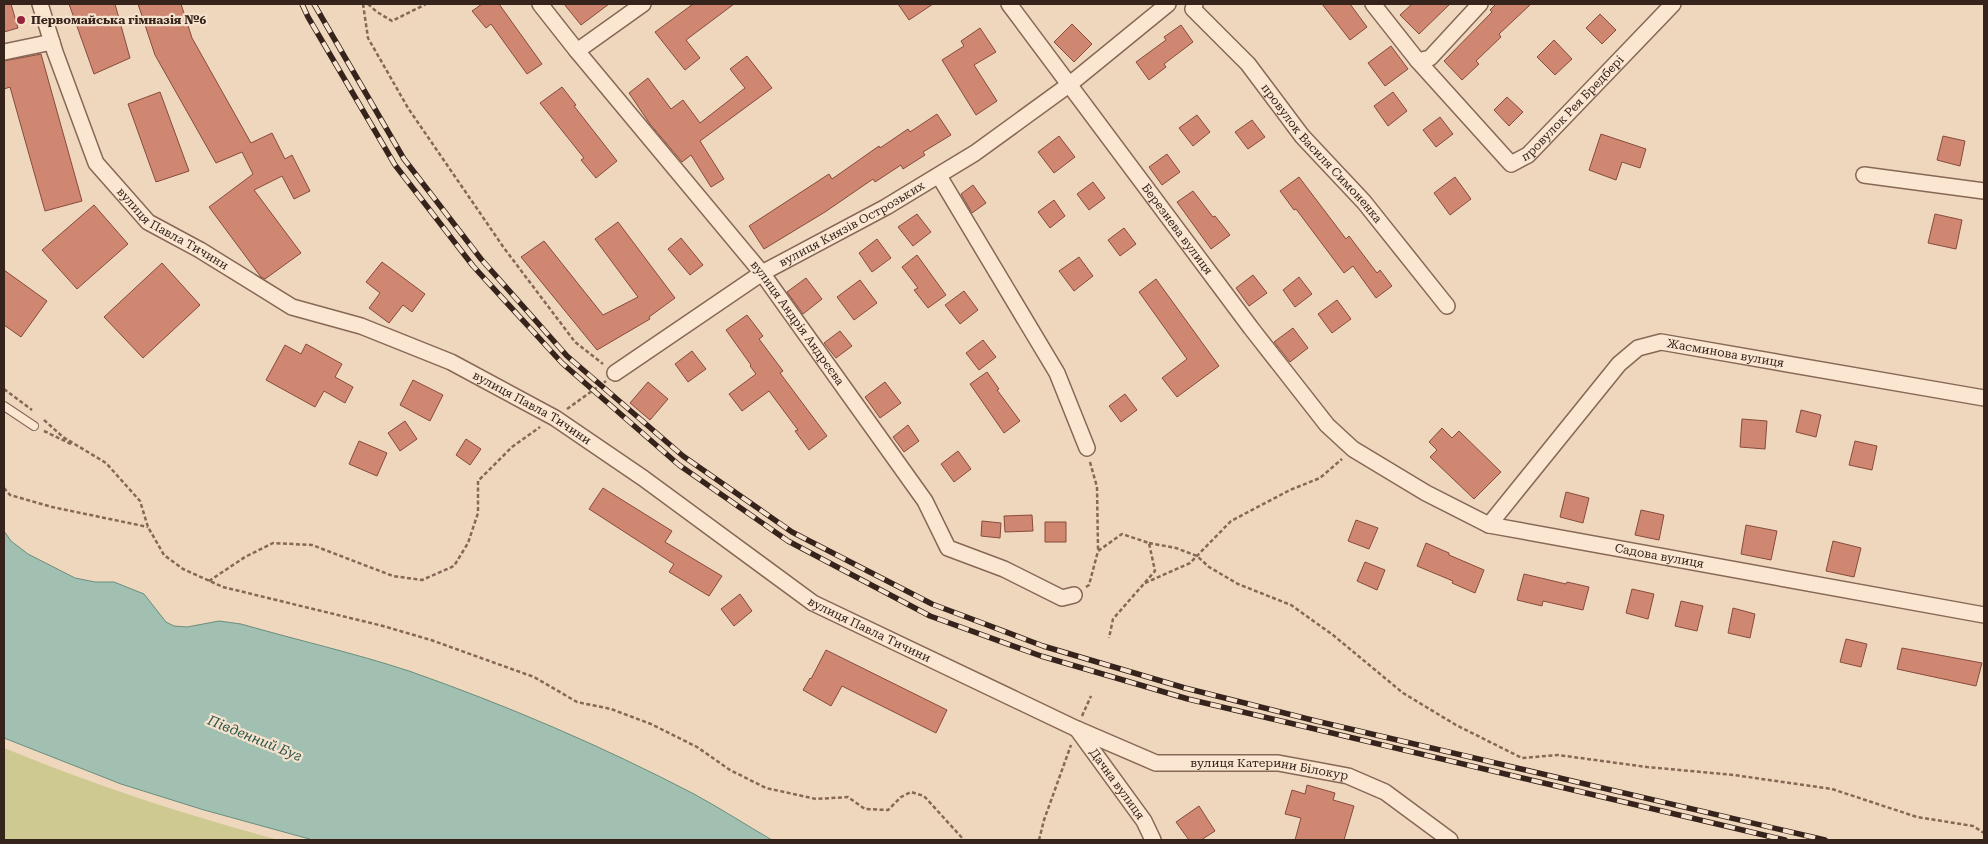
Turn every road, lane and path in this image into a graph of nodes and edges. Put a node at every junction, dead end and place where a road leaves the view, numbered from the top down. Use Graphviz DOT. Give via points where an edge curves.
graph roads {
  1 [pos="40,4"];
  2 [pos="363,4"];
  3 [pos="368,4"];
  4 [pos="426,4"];
  5 [pos="540,4"];
  6 [pos="643,4"];
  7 [pos="1009,4"];
  8 [pos="1168,4"];
  9 [pos="1195,4"];
  10 [pos="1373,4"];
  11 [pos="1480,4"];
  12 [pos="1673,4"];
  13 [pos="52,42"];
  14 [pos="577,51"];
  15 [pos="4,52"];
  16 [pos="1418,61"];
  17 [pos="1070,84"];
  18 [pos="1864,174"];
  19 [pos="939,176"];
  20 [pos="1984,191"];
  21 [pos="762,273"];
  22 [pos="1447,306"];
  23 [pos="615,374"];
  24 [pos="4,389"];
  25 [pos="1984,398"];
  26 [pos="4,406"];
  27 [pos="36,414"];
  28 [pos="555,418"];
  29 [pos="43,420"];
  30 [pos="34,426"];
  31 [pos="1087,448"];
  32 [pos="1353,449"];
  33 [pos="84,451"];
  34 [pos="4,488"];
  35 [pos="1489,525"];
  36 [pos="148,527"];
  37 [pos="1150,543"];
  38 [pos="1098,551"];
  39 [pos="1197,556"];
  40 [pos="209,581"];
  41 [pos="1145,583"];
  42 [pos="1074,595"];
  43 [pos="1984,615"];
  44 [pos="1109,638"];
  45 [pos="1091,696"];
  46 [pos="1077,729"];
  47 [pos="1984,833"];
  48 [pos="964,840"];
  49 [pos="1039,840"];
  50 [pos="1153,840"];
  51 [pos="1450,840"];
  1 -- 13 [label="street, вулиця Павла Тичини"];
  2 -- 23 [label="path" via="368,38 408,108 504,248 575,342"];
  3 -- 4 [label="path" via="392,21"];
  5 -- 14 [label="street, вулиця Андрія Андрєєва"];
  6 -- 14 [label="street"];
  7 -- 17 [label="street, Березнева вулиця"];
  8 -- 17 [label="street, вулиця Князів Острозьких"];
  9 -- 22 [label="street, провулок Василя Симоненка" via="1193,9 1248,64 1302,136 1364,202"];
  10 -- 16 [label="street, провулок Рея Бредбері"];
  11 -- 16 [label="street" via="1430,58"];
  12 -- 16 [label="street, провулок Рея Бредбері" via="1528,156 1511,164"];
  13 -- 15 [label="street"];
  13 -- 28 [label="street, вулиця Павла Тичини" via="96,164 148,222 292,307 361,326 451,362"];
  14 -- 21 [label="street, вулиця Андрія Андрєєва"];
  17 -- 19 [label="street, вулиця Князів Острозьких"];
  17 -- 32 [label="street, Березнева вулиця" via="1250,328 1327,425"];
  18 -- 20 [label="street"];
  19 -- 21 [label="street, вулиця Князів Острозьких"];
  19 -- 31 [label="street, вулиця Князів Острозьких" via="1057,373"];
  21 -- 23 [label="street, вулиця Князів Острозьких"];
  21 -- 42 [label="street, вулиця Андрія Андрєєва" via="925,502 948,548 1004,568 1062,598"];
  23 -- 28 [label="path"];
  24 -- 27 [label="path"];
  25 -- 35 [label="street, Жасминова вулиця" via="1661,342 1638,348 1620,364"];
  26 -- 30 [label="lane"];
  28 -- 40 [label="path" via="512,447 478,481 478,513 468,543 454,566 422,580 393,576 312,546 273,543"];
  28 -- 46 [label="street, вулиця Павла Тичини" via="643,478 813,603"];
  29 -- 33 [label="path"];
  30 -- 33 [label="path"];
  31 -- 38 [label="path" via="1097,487"];
  32 -- 35 [label="street, Садова вулиця" via="1426,493"];
  32 -- 39 [label="path" via="1320,478 1231,521"];
  33 -- 36 [label="path" via="106,463 140,501"];
  34 -- 36 [label="path" via="10,495 52,507"];
  35 -- 43 [label="street, Садова вулиця"];
  36 -- 40 [label="path" via="164,555"];
  37 -- 38 [label="path" via="1122,534"];
  37 -- 39 [label="path"];
  37 -- 41 [label="path" via="1155,572"];
  38 -- 42 [label="path" via="1088,584"];
  39 -- 41 [label="path" via="1190,563"];
  39 -- 47 [label="path" via="1238,584 1291,605 1403,692 1456,725 1522,758 1558,755 1832,789 1917,817 1973,826"];
  40 -- 48 [label="path" via="431,640 534,677 577,702 611,709 651,724 766,788 816,799 848,797 866,809 880,810 888,810 901,797 912,792 924,796"];
  41 -- 44 [label="path" via="1114,618"];
  45 -- 46 [label="path"];
  46 -- 49 [label="path"];
  46 -- 50 [label="street, Дачна вулиця" via="1144,821"];
  46 -- 51 [label="street, вулиця Катерини Білокур" via="1156,762 1278,763 1348,776 1385,792"];
}
